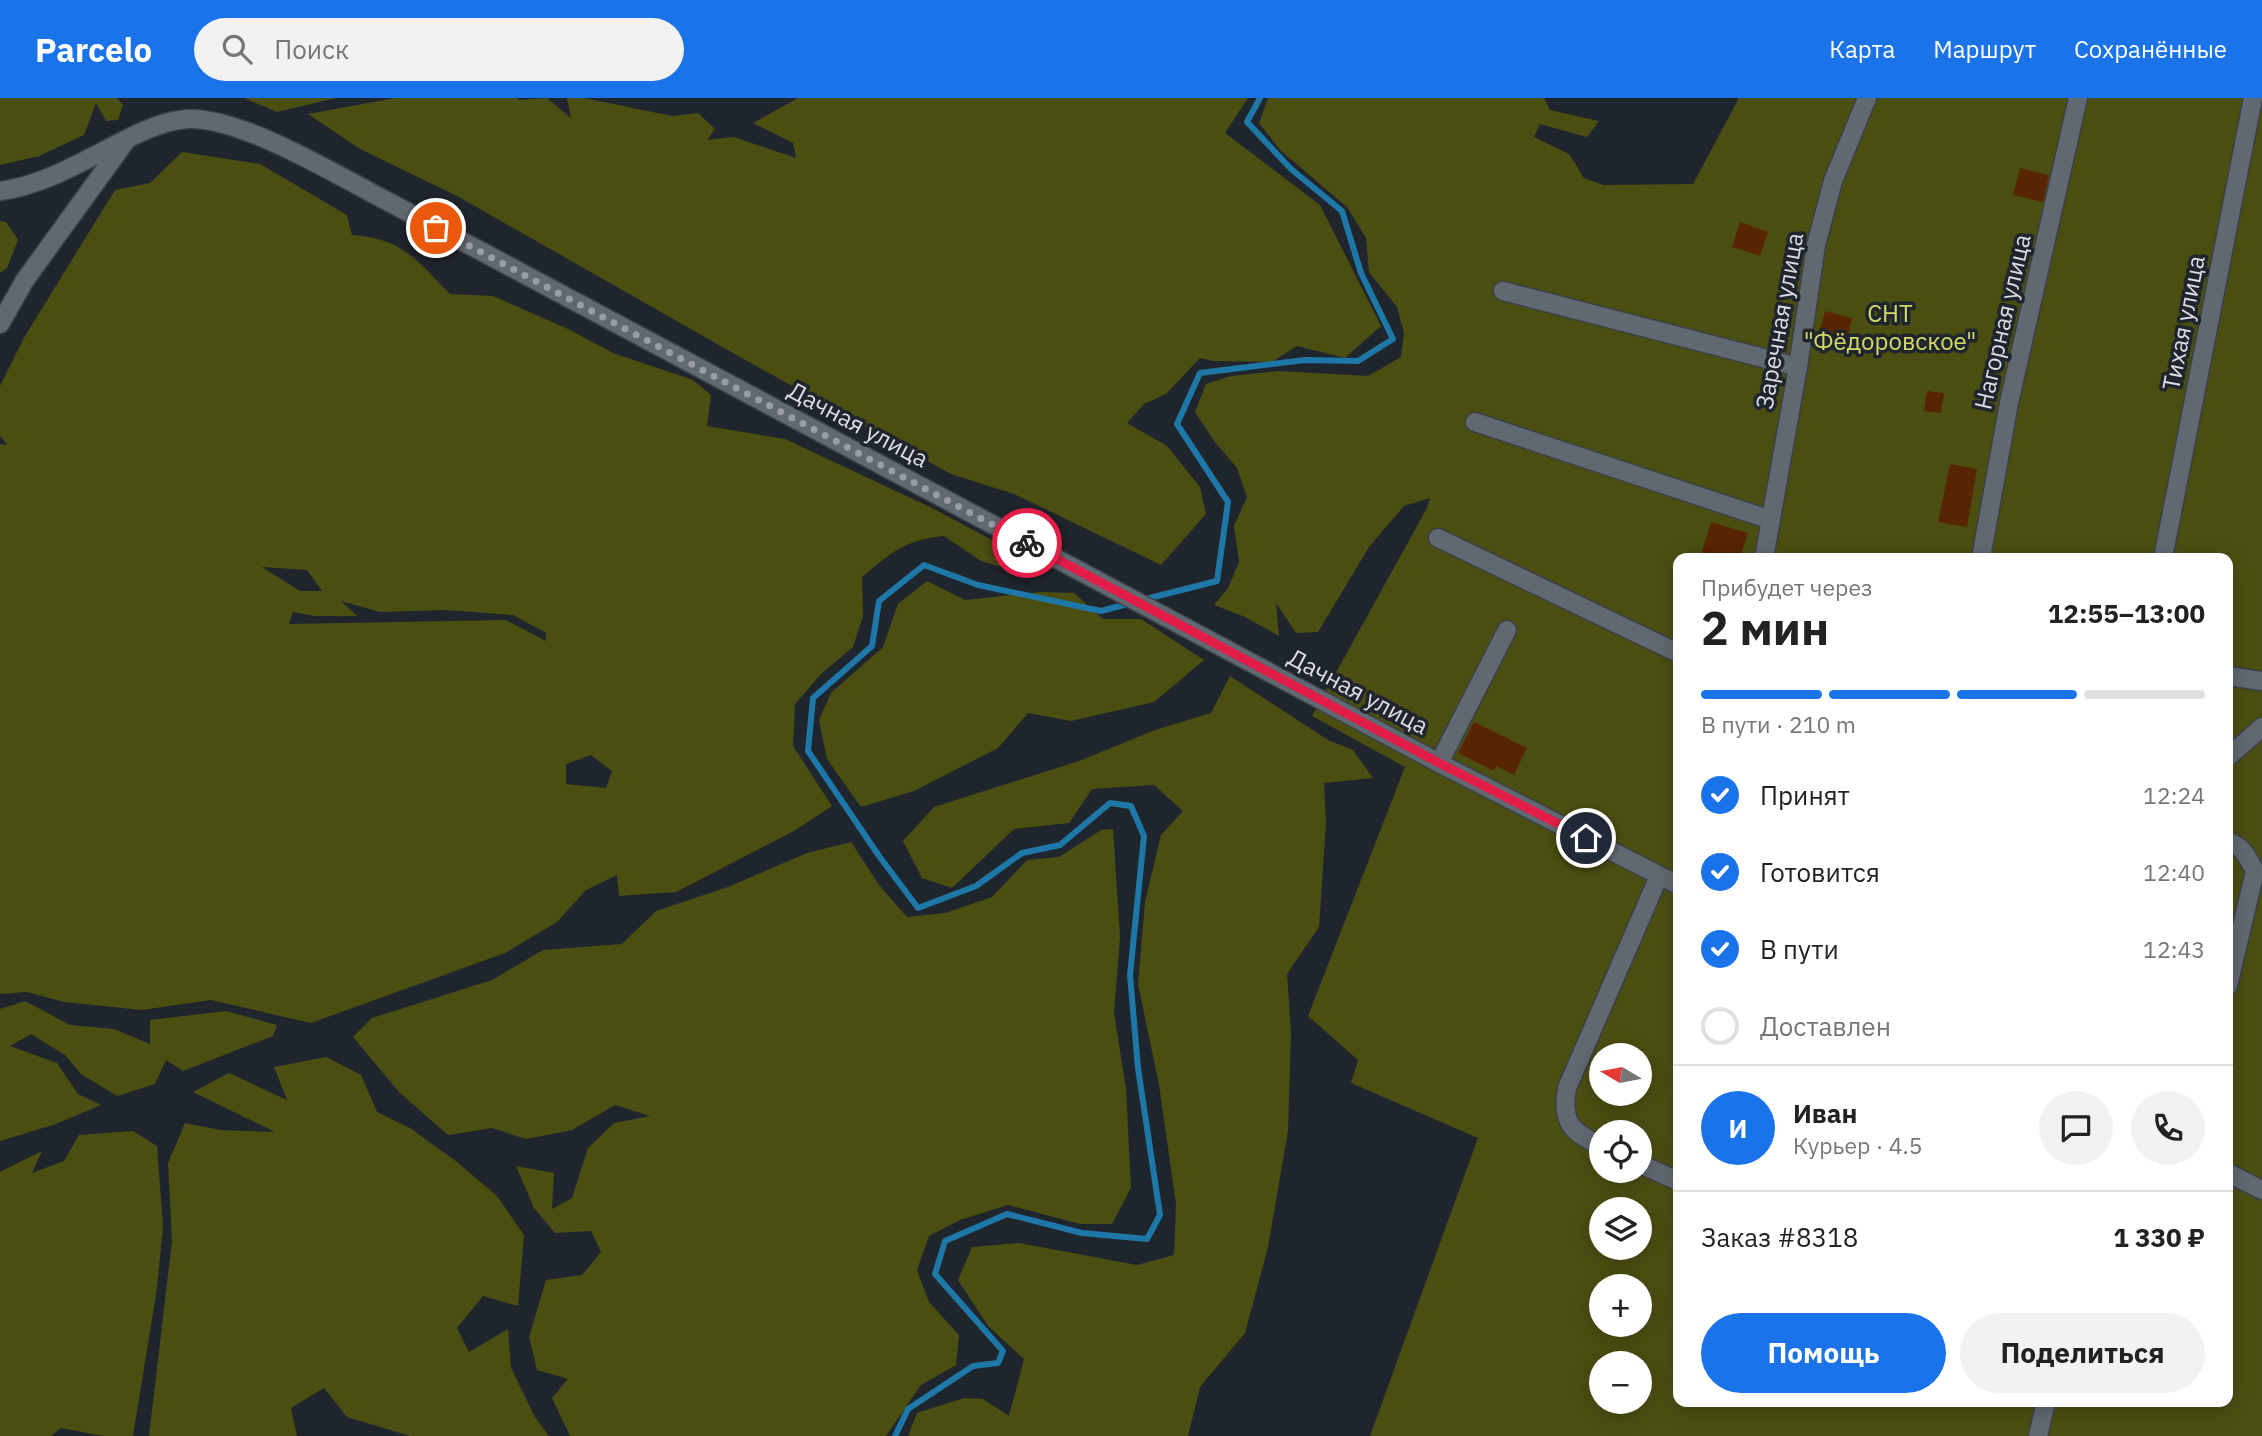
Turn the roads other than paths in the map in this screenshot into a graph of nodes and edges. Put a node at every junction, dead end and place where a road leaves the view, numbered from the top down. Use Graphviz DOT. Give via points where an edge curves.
graph roads {
  1 [pos="1867,98"];
  2 [pos="2078,98"];
  3 [pos="2253,98"];
  4 [pos="127,139"];
  5 [pos="0,191"];
  6 [pos="1503,291"];
  7 [pos="0,324"];
  8 [pos="1798,367"];
  9 [pos="1475,422"];
  10 [pos="1771,520"];
  11 [pos="1438,538"];
  12 [pos="1765,553"];
  13 [pos="1982,553"];
  14 [pos="2164,553"];
  15 [pos="1507,630"];
  16 [pos="1673,651"];
  17 [pos="2233,677"];
  18 [pos="2262,681"];
  19 [pos="2262,727"];
  20 [pos="2233,753"];
  21 [pos="1439,763"];
  22 [pos="2233,843"];
  23 [pos="1659,876"];
  24 [pos="1673,883"];
  25 [pos="2233,965"];
  26 [pos="1589,1140"];
  27 [pos="1652,1169"];
  28 [pos="2233,1176"];
  29 [pos="1673,1179"];
  30 [pos="2262,1191"];
  31 [pos="2045,1407"];
  32 [pos="2038,1436"];
  1 -- 8 [label="street, Заречная улица" via="1837,170 1820,232"];
  2 -- 13 [label="street, Нагорная улица" via="2009,402"];
  3 -- 14 [label="street, Тихая улица"];
  4 -- 5 [label="street, Дачная улица" via="62,172"];
  4 -- 7 [label="street" via="25,280"];
  4 -- 21 [label="street, Дачная улица" via="160,124 188,119 221,121 258,136"];
  6 -- 8 [label="street"];
  8 -- 10 [label="street, Заречная улица"];
  9 -- 10 [label="street"];
  10 -- 12 [label="street, Заречная улица"];
  11 -- 16 [label="street"];
  15 -- 21 [label="street"];
  17 -- 18 [label="street"];
  19 -- 20 [label="street"];
  21 -- 23 [label="street, Дачная улица"];
  22 -- 25 [label="street" via="2255,871"];
  23 -- 24 [label="street, Дачная улица"];
  23 -- 26 [label="street" via="1567,1088 1564,1108 1570,1125"];
  27 -- 29 [label="street"];
  28 -- 30 [label="street"];
  31 -- 32 [label="street"];
}
